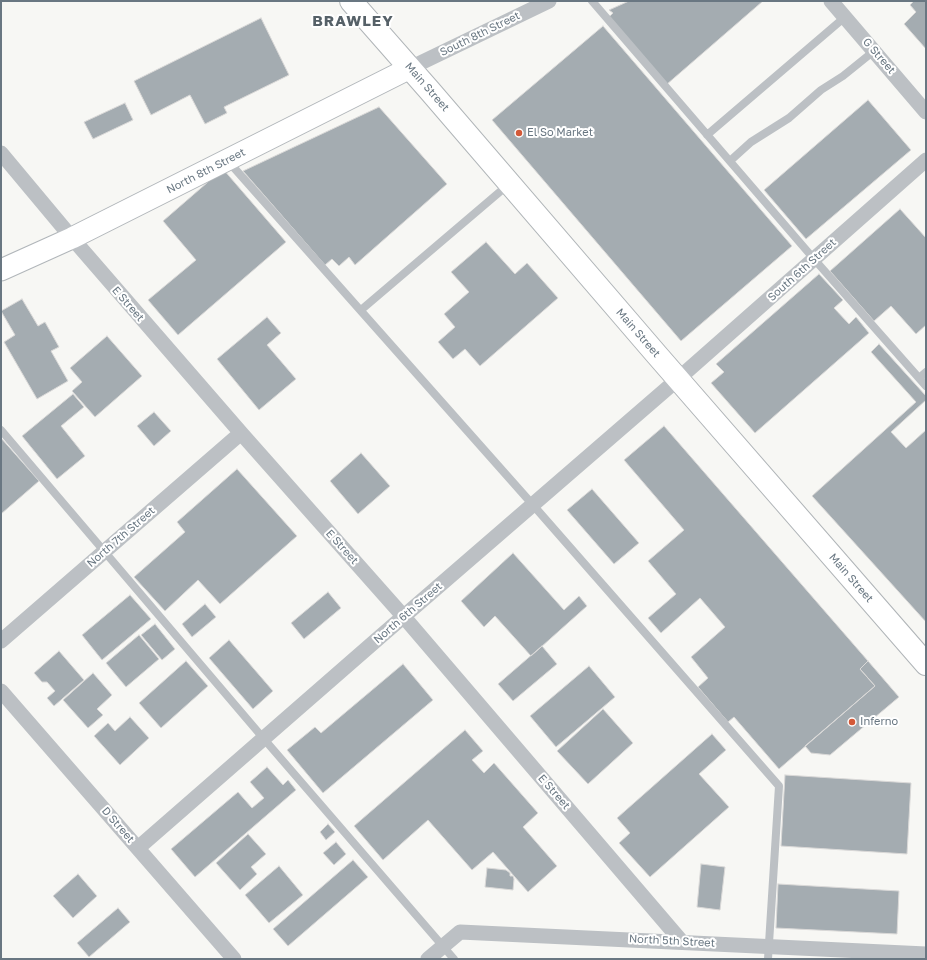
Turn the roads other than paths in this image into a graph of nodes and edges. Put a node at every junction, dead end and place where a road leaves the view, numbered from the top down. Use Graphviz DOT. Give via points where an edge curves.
graph roads {
  1 [pos="351,1"];
  2 [pos="549,1"];
  3 [pos="592,1"];
  4 [pos="831,1"];
  5 [pos="845,17"];
  6 [pos="874,51"];
  7 [pos="410,68"];
  8 [pos="926,112"];
  9 [pos="707,135"];
  10 [pos="1,153"];
  11 [pos="228,160"];
  12 [pos="926,160"];
  13 [pos="730,161"];
  14 [pos="510,183"];
  15 [pos="72,238"];
  16 [pos="814,259"];
  17 [pos="1,270"];
  18 [pos="361,310"];
  19 [pos="926,372"];
  20 [pos="919,378"];
  21 [pos="678,379"];
  22 [pos="926,386"];
  23 [pos="1,430"];
  24 [pos="241,433"];
  25 [pos="533,505"];
  26 [pos="104,552"];
  27 [pos="404,617"];
  28 [pos="1,641"];
  29 [pos="926,664"];
  30 [pos="1,691"];
  31 [pos="264,739"];
  32 [pos="138,848"];
  33 [pos="682,942"];
  34 [pos="443,946"];
  35 [pos="768,952"];
  36 [pos="926,954"];
  37 [pos="234,959"];
  38 [pos="428,959"];
  39 [pos="454,959"];
  1 -- 7 [label="main road, Main Street"];
  2 -- 7 [label="street, South 8th Street"];
  3 -- 9 [label="lane"];
  4 -- 5 [label="street, G Street"];
  5 -- 6 [label="street, G Street"];
  5 -- 9 [label="lane"];
  6 -- 8 [label="street, G Street"];
  6 -- 13 [label="lane" via="821,90 789,118 751,142"];
  7 -- 11 [label="main road, North 8th Street"];
  7 -- 14 [label="main road, Main Street"];
  9 -- 13 [label="lane"];
  10 -- 15 [label="street, E Street"];
  11 -- 15 [label="main road, North 8th Street"];
  11 -- 18 [label="lane"];
  12 -- 16 [label="street, South 6th Street"];
  13 -- 16 [label="lane"];
  14 -- 18 [label="lane"];
  14 -- 21 [label="main road, Main Street"];
  15 -- 17 [label="main road, North 8th Street"];
  15 -- 24 [label="street, E Street"];
  16 -- 20 [label="lane"];
  16 -- 21 [label="street, South 6th Street"];
  18 -- 25 [label="lane"];
  19 -- 20 [label="lane"];
  20 -- 22 [label="lane"];
  21 -- 25 [label="street, North 6th Street"];
  21 -- 29 [label="main road, Main Street"];
  23 -- 26 [label="lane"];
  24 -- 26 [label="street, North 7th Street"];
  24 -- 27 [label="street, E Street"];
  25 -- 27 [label="street, North 6th Street"];
  25 -- 35 [label="lane" via="779,786"];
  26 -- 28 [label="street, North 7th Street"];
  26 -- 31 [label="lane"];
  27 -- 31 [label="street, North 6th Street"];
  27 -- 33 [label="street, E Street"];
  30 -- 32 [label="street, D Street"];
  31 -- 32 [label="street, North 6th Street"];
  31 -- 34 [label="lane"];
  32 -- 37 [label="street, D Street"];
  33 -- 34 [label="street, North 5th Street" via="460,932"];
  33 -- 35 [label="street, North 5th Street"];
  34 -- 38 [label="street, North 5th Street"];
  34 -- 39 [label="lane"];
  35 -- 36 [label="street, North 5th Street"];
}
